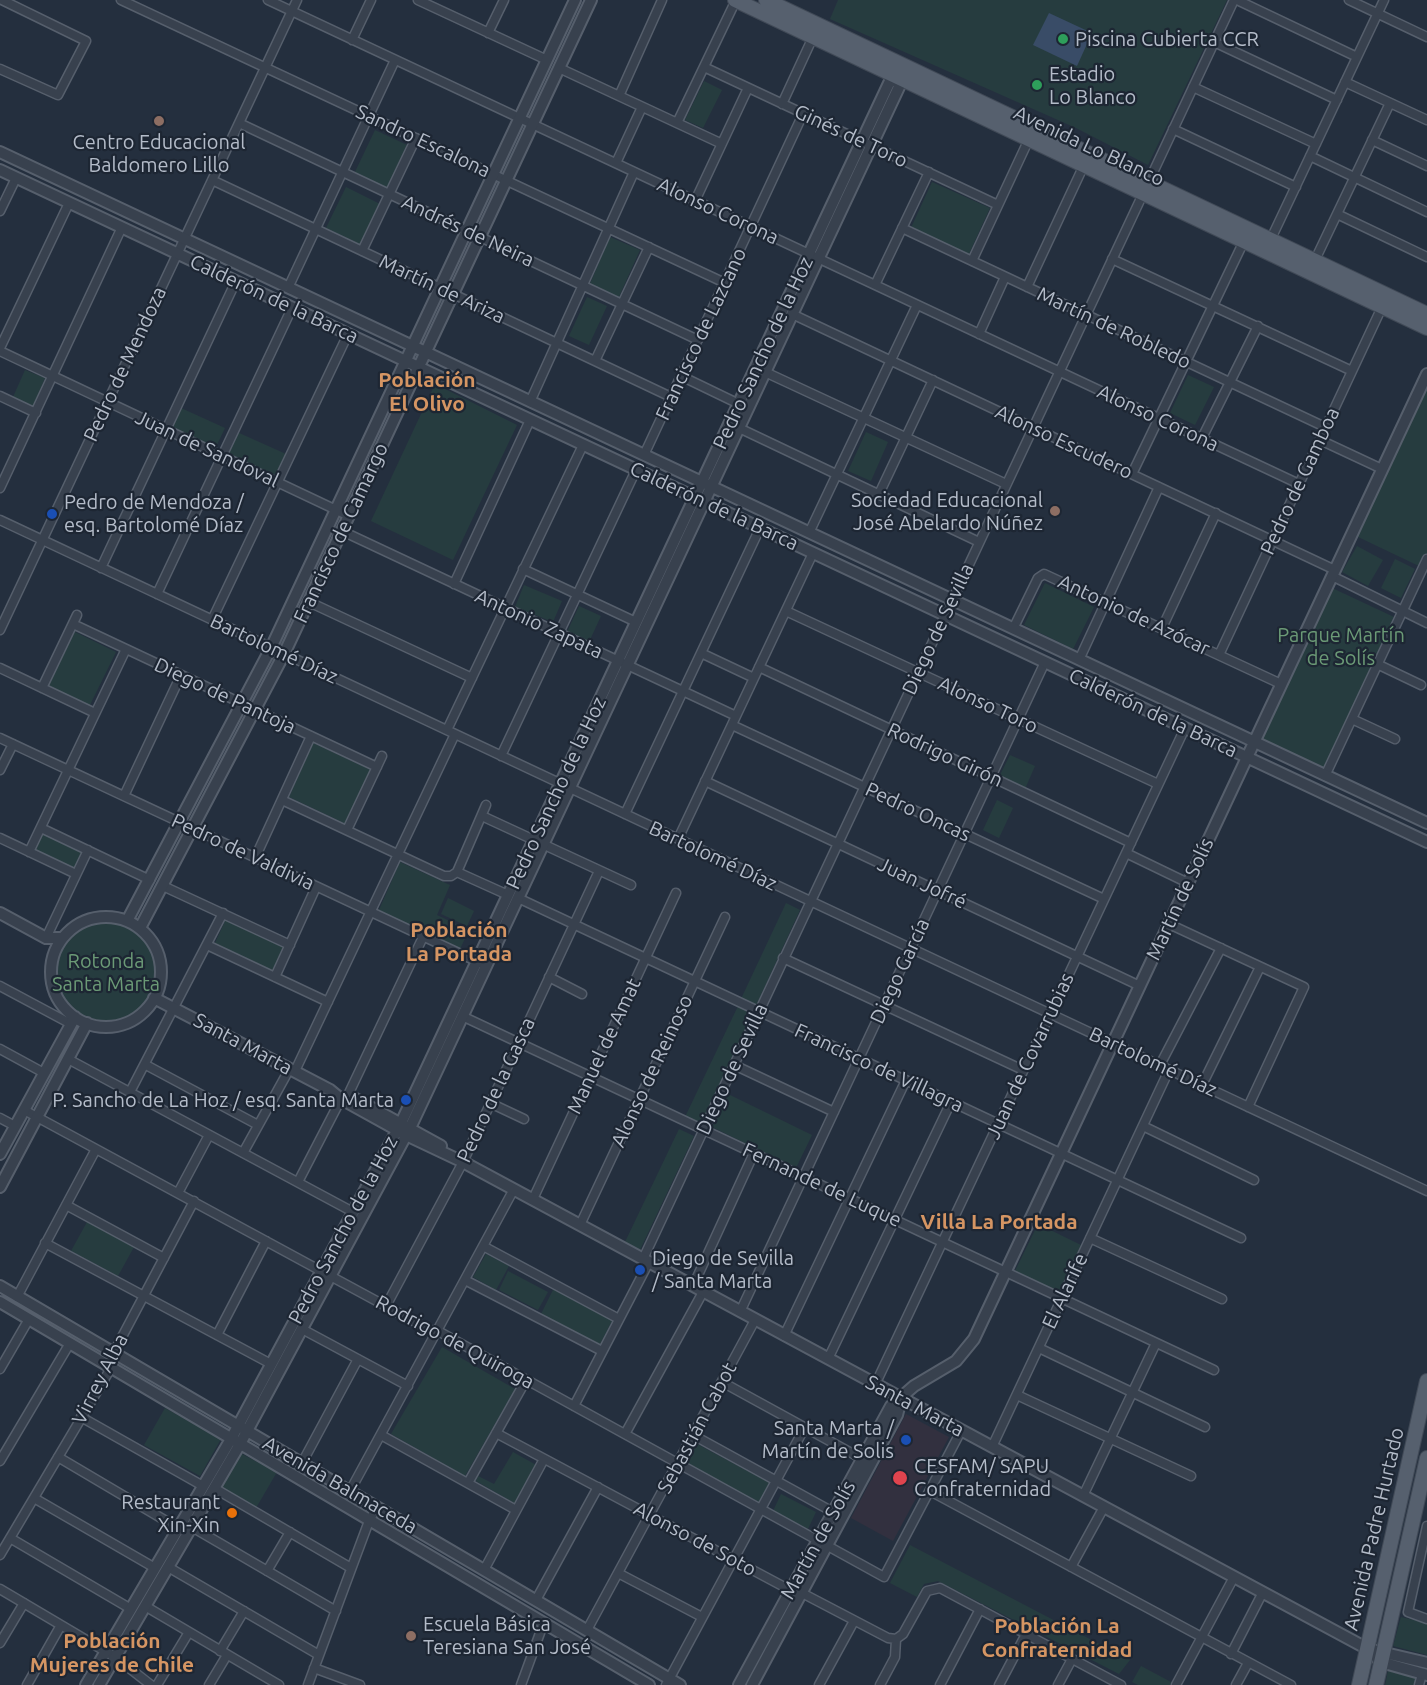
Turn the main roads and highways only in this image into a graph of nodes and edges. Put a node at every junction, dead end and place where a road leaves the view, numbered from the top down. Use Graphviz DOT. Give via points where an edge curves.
graph roads {
  1 [pos="736,0"];
  2 [pos="766,0"];
  3 [pos="899,71"];
  4 [pos="1146,187"];
  5 [pos="1268,245"];
  6 [pos="1427,314"];
  7 [pos="1427,328"];
  8 [pos="1427,1381"];
  9 [pos="1427,1458"];
  10 [pos="1423,1497"];
  11 [pos="1359,1685"];
  12 [pos="1376,1685"];
  1 -- 3 [label="main road, Avenida Lo Blanco" via="813,37"];
  2 -- 3 [label="main road, Avenida Lo Blanco"];
  3 -- 4 [label="main road, Avenida Lo Blanco"];
  3 -- 4 [label="main road, Avenida Lo Blanco" via="1084,165"];
  4 -- 5 [label="main road, Avenida Lo Blanco"];
  4 -- 5 [label="main road, Avenida Lo Blanco" via="1244,241"];
  5 -- 6 [label="main road, Avenida Lo Blanco" via="1316,261"];
  5 -- 7 [label="main road, Avenida Lo Blanco"];
  8 -- 11 [label="main road, Avenida Padre Hurtado"];
  9 -- 10 [label="main road, Avenida Padre Hurtado"];
  10 -- 12 [label="main road, Avenida Padre Hurtado"];
}
